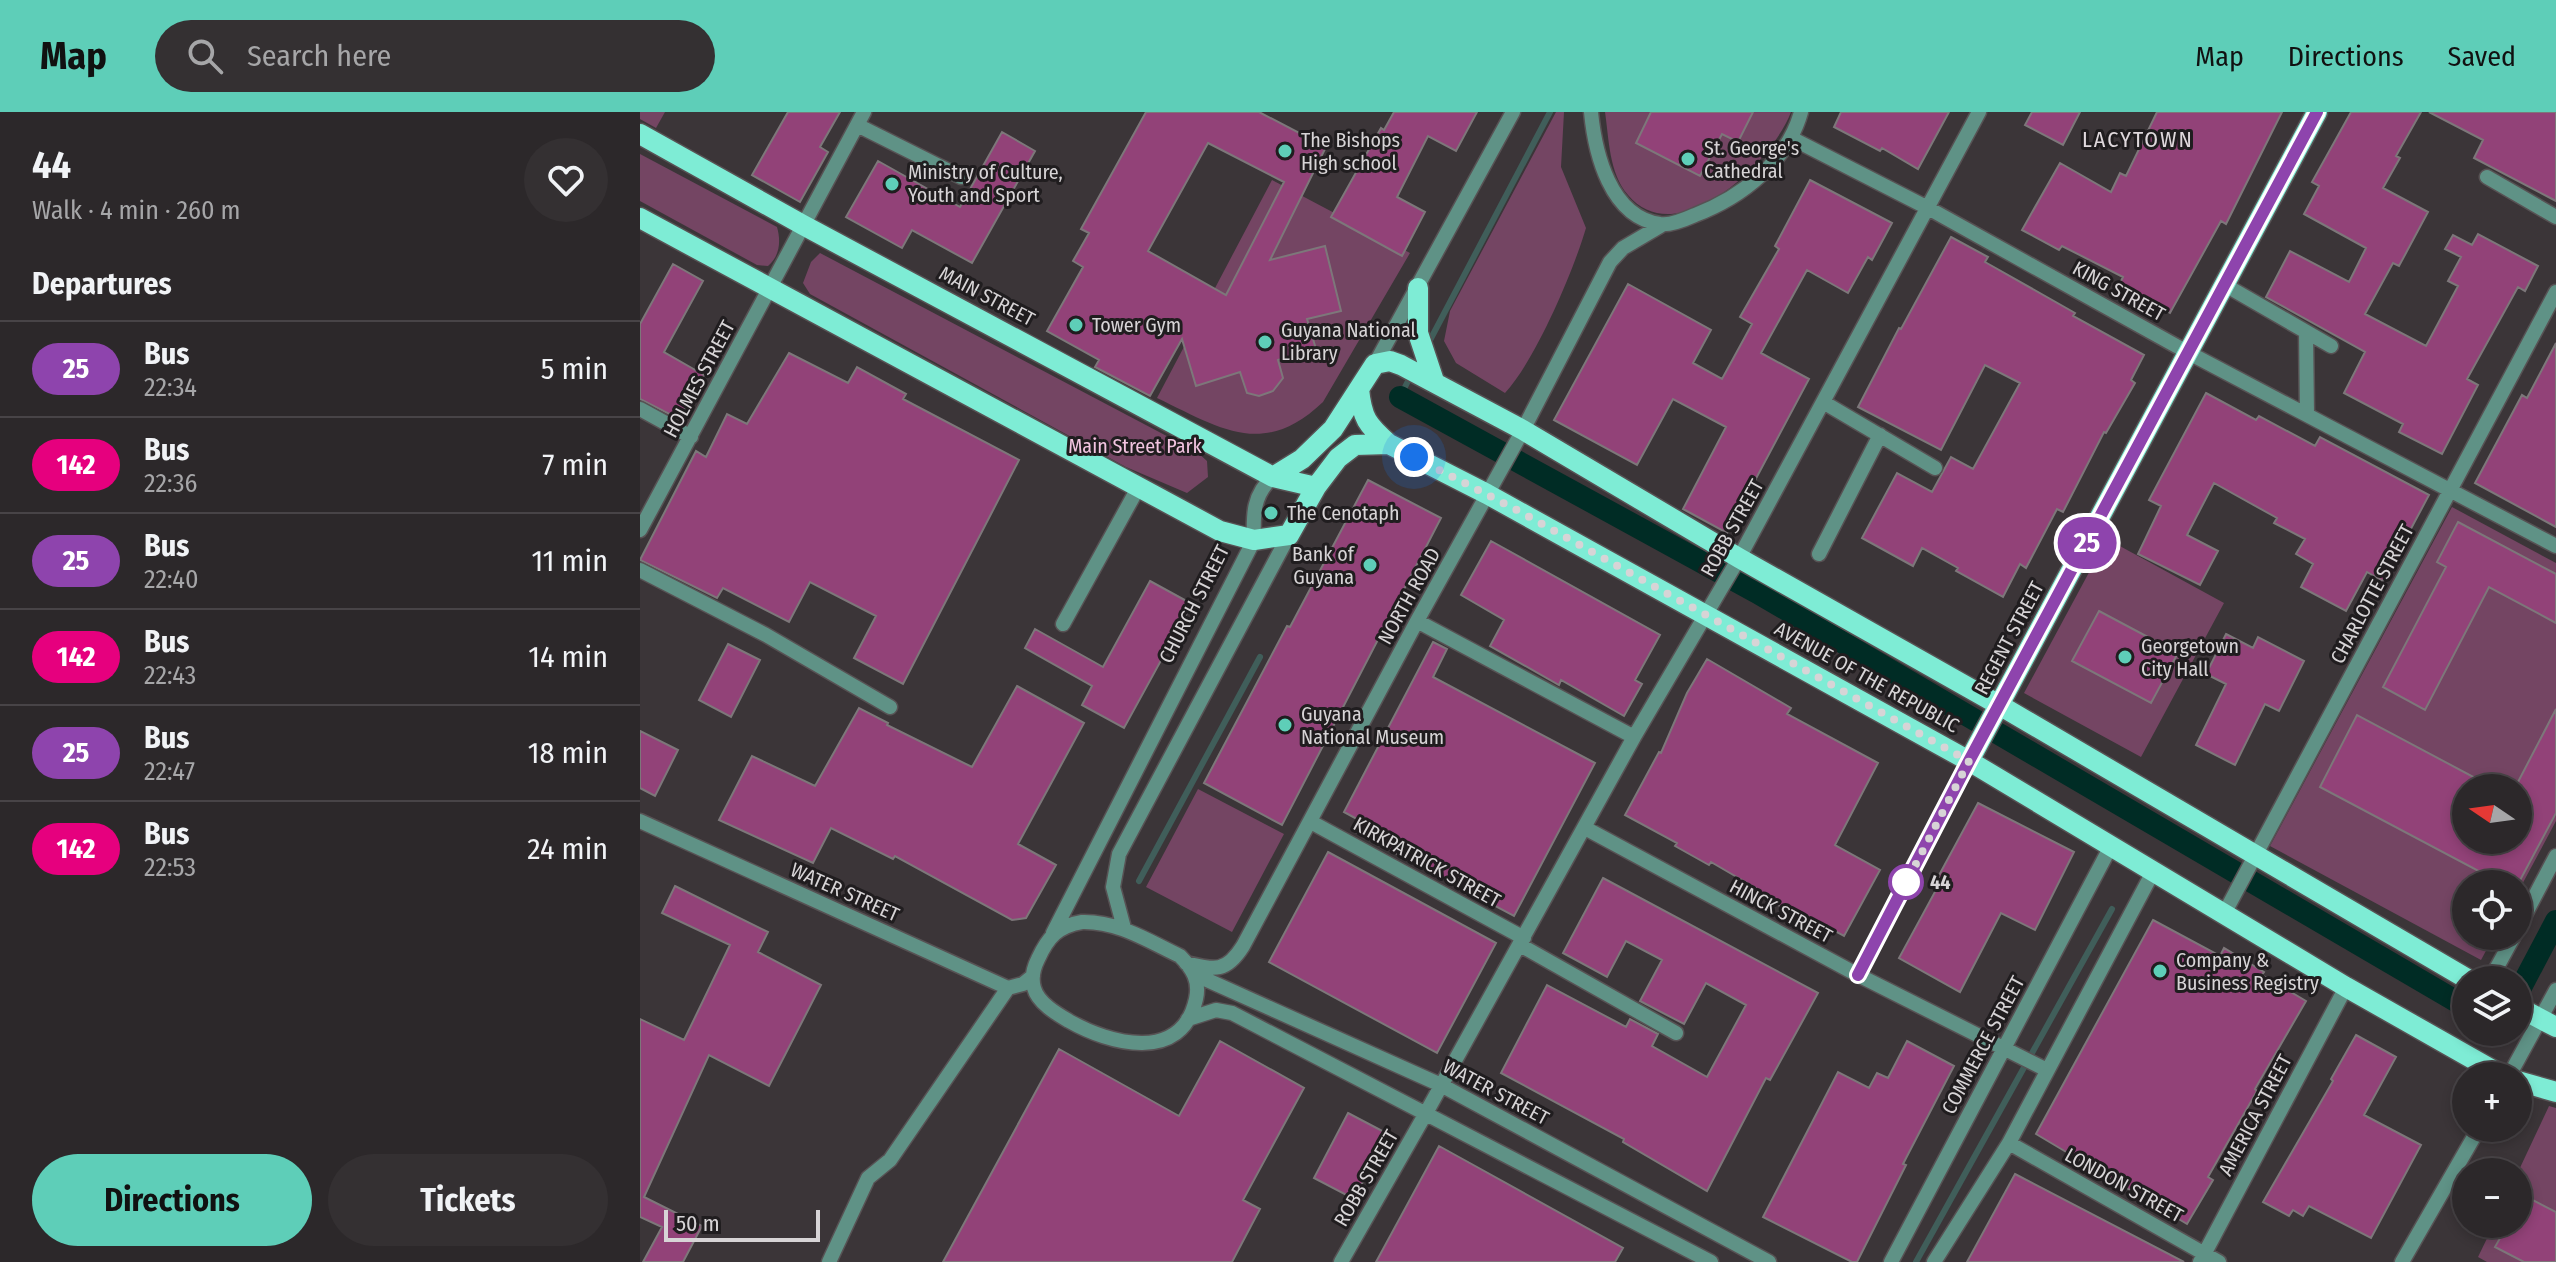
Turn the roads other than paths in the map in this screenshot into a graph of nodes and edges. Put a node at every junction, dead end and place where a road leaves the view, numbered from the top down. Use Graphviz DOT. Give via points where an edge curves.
graph roads {
  1 [pos="1513,112"];
  2 [pos="1591,112"];
  3 [pos="1801,112"];
  4 [pos="1979,112"];
  5 [pos="2317,112"];
  6 [pos="861,119"];
  7 [pos="640,134"];
  8 [pos="1791,138"];
  9 [pos="961,177"];
  10 [pos="2487,177"];
  11 [pos="1928,208"];
  12 [pos="2556,217"];
  13 [pos="640,218"];
  14 [pos="803,225"];
  15 [pos="1662,225"];
  16 [pos="2225,285"];
  17 [pos="769,288"];
  18 [pos="1418,288"];
  19 [pos="2556,292"];
  20 [pos="2306,332"];
  21 [pos="2331,346"];
  22 [pos="2189,353"];
  23 [pos="1375,364"];
  24 [pos="1434,381"];
  25 [pos="1359,389"];
  26 [pos="1823,402"];
  27 [pos="640,409"];
  28 [pos="2307,414"];
  29 [pos="1880,435"];
  30 [pos="1520,436"];
  31 [pos="691,437"];
  32 [pos="1389,444"];
  33 [pos="1935,468"];
  34 [pos="1273,477"];
  35 [pos="1316,487"];
  36 [pos="1138,488"];
  37 [pos="1489,490"];
  38 [pos="2450,490"];
  39 [pos="640,530"];
  40 [pos="1289,535"];
  41 [pos="1254,540"];
  42 [pos="2556,546"];
  43 [pos="1819,554"];
  44 [pos="1735,565"];
  45 [pos="640,570"];
  46 [pos="1711,607"];
  47 [pos="1417,621"];
  48 [pos="1063,624"];
  49 [pos="890,707"];
  50 [pos="1997,712"];
  51 [pos="1634,737"];
  52 [pos="1972,756"];
  53 [pos="640,821"];
  54 [pos="1311,822"];
  55 [pos="1585,828"];
  56 [pos="2111,846"];
  57 [pos="2556,856"];
  58 [pos="2251,863"];
  59 [pos="2153,872"];
  60 [pos="2532,901"];
  61 [pos="2224,914"];
  62 [pos="1124,928"];
  63 [pos="1053,933"];
  64 [pos="1522,941"];
  65 [pos="1191,969"];
  66 [pos="2452,971"];
  67 [pos="1858,975"];
  68 [pos="1033,976"];
  69 [pos="2346,987"];
  70 [pos="1008,988"];
  71 [pos="2556,990"];
  72 [pos="1188,1019"];
  73 [pos="2548,1023"];
  74 [pos="1676,1033"];
  75 [pos="2003,1049"];
  76 [pos="2481,1062"];
  77 [pos="2517,1062"];
  78 [pos="2047,1070"];
  79 [pos="1441,1085"];
  80 [pos="2532,1085"];
  81 [pos="2556,1092"];
  82 [pos="1426,1113"];
  83 [pos="2471,1142"];
  84 [pos="2009,1143"];
  85 [pos="1716,1234"];
  86 [pos="2202,1258"];
  87 [pos="1706,1259"];
  88 [pos="829,1262"];
  89 [pos="1341,1262"];
  90 [pos="1769,1262"];
  91 [pos="1891,1262"];
  92 [pos="1934,1262"];
  93 [pos="2219,1262"];
  94 [pos="2402,1262"];
  1 -- 18 [label="street, CHURCH STREET"];
  2 -- 15 [label="street" via="1601,162 1614,191 1633,213"];
  3 -- 8 [label="street, NORTH ROAD"];
  4 -- 11 [label="street, ROBB STREET"];
  5 -- 16 [label="main road, REGENT STREET"];
  6 -- 9 [label="street"];
  6 -- 14 [label="street, HOLMES STREET"];
  7 -- 14 [label="main road, MAIN STREET"];
  8 -- 11 [label="street, KING STREET"];
  8 -- 15 [label="street, NORTH ROAD" via="1743,191 1721,205"];
  10 -- 12 [label="street"];
  11 -- 22 [label="street, KING STREET"];
  11 -- 26 [label="street, ROBB STREET"];
  13 -- 17 [label="main road"];
  14 -- 17 [label="street, HOLMES STREET"];
  14 -- 34 [label="main road, MAIN STREET"];
  15 -- 30 [label="street, NORTH ROAD" via="1610,262"];
  16 -- 20 [label="street"];
  16 -- 22 [label="main road, REGENT STREET"];
  17 -- 31 [label="street, HOLMES STREET"];
  17 -- 36 [label="main road"];
  18 -- 23 [label="street, CHURCH STREET"];
  18 -- 24 [label="main road" via="1418,333"];
  19 -- 38 [label="street, CHARLOTTE STREET"];
  20 -- 21 [label="street"];
  20 -- 28 [label="street"];
  22 -- 28 [label="street, KING STREET"];
  22 -- 50 [label="main road, REGENT STREET"];
  23 -- 24 [label="main road, AVENUE OF THE REPUBLIC" via="1390,361"];
  23 -- 25 [label="main road, CHURCH STREET"];
  24 -- 30 [label="main road, AVENUE OF THE REPUBLIC"];
  25 -- 32 [label="main road" via="1362,413"];
  25 -- 34 [label="main road, CHURCH STREET" via="1333,429 1302,459"];
  26 -- 29 [label="street"];
  26 -- 44 [label="street, ROBB STREET"];
  27 -- 31 [label="street"];
  28 -- 38 [label="street, KING STREET"];
  29 -- 33 [label="street"];
  29 -- 43 [label="street"];
  30 -- 37 [label="street, NORTH ROAD"];
  30 -- 44 [label="main road, AVENUE OF THE REPUBLIC"];
  31 -- 39 [label="street, HOLMES STREET"];
  32 -- 35 [label="main road, AVENUE OF THE REPUBLIC" via="1355,445"];
  32 -- 37 [label="main road, AVENUE OF THE REPUBLIC"];
  34 -- 35 [label="main road, MAIN STREET"];
  34 -- 41 [label="street, CHURCH STREET" via="1257,498"];
  35 -- 40 [label="main road"];
  36 -- 41 [label="main road" via="1220,531"];
  36 -- 48 [label="street"];
  37 -- 46 [label="main road, AVENUE OF THE REPUBLIC"];
  37 -- 47 [label="street, NORTH ROAD"];
  38 -- 42 [label="street, KING STREET"];
  38 -- 58 [label="street, CHARLOTTE STREET"];
  40 -- 41 [label="main road"];
  40 -- 62 [label="street" via="1119,854 1113,887"];
  41 -- 63 [label="street, CHURCH STREET"];
  44 -- 46 [label="street, ROBB STREET"];
  44 -- 50 [label="main road, AVENUE OF THE REPUBLIC"];
  45 -- 49 [label="street"];
  46 -- 51 [label="street, ROBB STREET"];
  46 -- 52 [label="main road, AVENUE OF THE REPUBLIC"];
  47 -- 51 [label="street"];
  47 -- 54 [label="street, NORTH ROAD"];
  50 -- 52 [label="main road, REGENT STREET"];
  50 -- 58 [label="main road, AVENUE OF THE REPUBLIC"];
  51 -- 55 [label="street, ROBB STREET"];
  52 -- 56 [label="main road, AVENUE OF THE REPUBLIC"];
  52 -- 67 [label="street, REGENT STREET"];
  53 -- 70 [label="street, WATER STREET"];
  54 -- 64 [label="street, KIRKPATRICK STREET"];
  54 -- 65 [label="street, NORTH ROAD" via="1235,959 1216,969"];
  55 -- 64 [label="street, ROBB STREET"];
  55 -- 67 [label="street, HINCK STREET"];
  56 -- 59 [label="main road, AVENUE OF THE REPUBLIC"];
  56 -- 75 [label="street, COMMERCE STREET"];
  57 -- 60 [label="street"];
  58 -- 61 [label="street, CHARLOTTE STREET"];
  58 -- 66 [label="main road, AVENUE OF THE REPUBLIC"];
  59 -- 61 [label="main road, AVENUE OF THE REPUBLIC"];
  59 -- 78 [label="street"];
  61 -- 69 [label="main road, AVENUE OF THE REPUBLIC"];
  62 -- 63 [label="street" via="1082,922"];
  62 -- 65 [label="street" via="1180,956"];
  63 -- 68 [label="street"];
  64 -- 74 [label="street, KIRKPATRICK STREET"];
  64 -- 79 [label="street, ROBB STREET"];
  65 -- 72 [label="street" via="1195,1002"];
  65 -- 79 [label="street, WATER STREET"];
  67 -- 75 [label="street, HINCK STREET"];
  68 -- 70 [label="street"];
  68 -- 72 [label="street" via="1036,994 1054,1012 1118,1042 1155,1042 1178,1031"];
  69 -- 76 [label="main road, AVENUE OF THE REPUBLIC"];
  69 -- 86 [label="street, AMERICA STREET"];
  70 -- 88 [label="street" via="890,1160 868,1178"];
  71 -- 73 [label="street"];
  72 -- 82 [label="street" via="1216,1010 1232,1013"];
  73 -- 77 [label="street"];
  75 -- 78 [label="street, HINCK STREET"];
  75 -- 91 [label="street, COMMERCE STREET"];
  78 -- 84 [label="street"];
  79 -- 82 [label="street"];
  79 -- 85 [label="street, WATER STREET"];
  80 -- 81 [label="main road"];
  82 -- 87 [label="street"];
  82 -- 89 [label="street, ROBB STREET"];
  83 -- 94 [label="street"];
  84 -- 86 [label="street, LONDON STREET"];
  84 -- 92 [label="street"];
  85 -- 87 [label="street"];
  85 -- 90 [label="street, WATER STREET"];
  86 -- 93 [label="street, LONDON STREET"];
}
